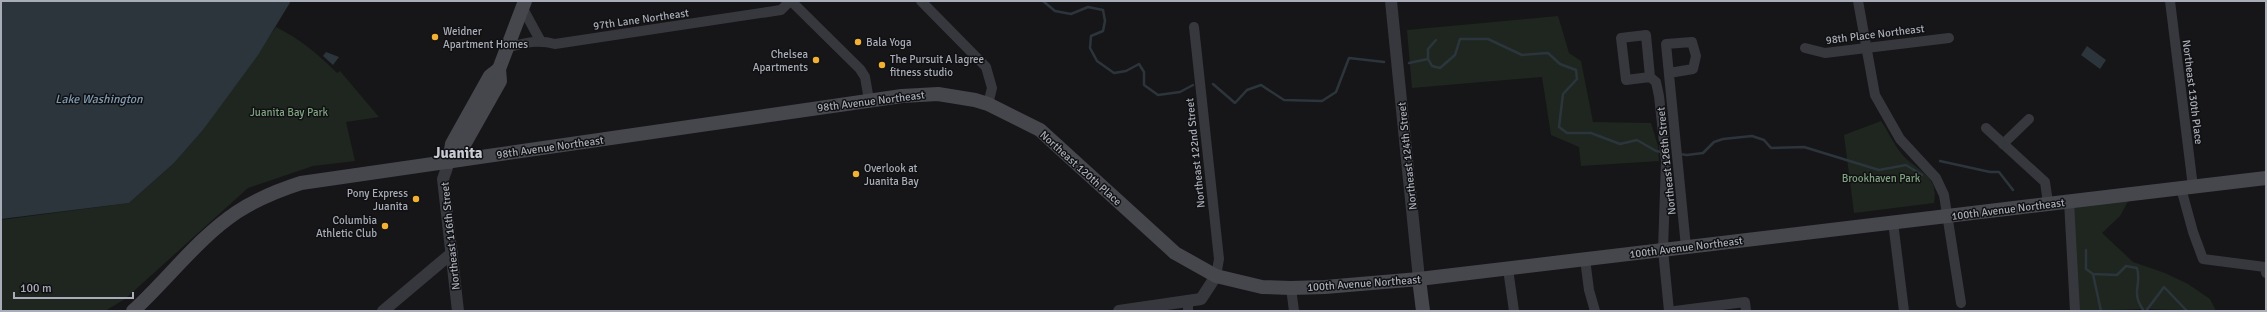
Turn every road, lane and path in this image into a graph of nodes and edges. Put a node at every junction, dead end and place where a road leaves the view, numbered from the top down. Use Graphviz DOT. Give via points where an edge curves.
graph roads {
  1 [pos="790,1"];
  2 [pos="921,1"];
  3 [pos="1392,1"];
  4 [pos="1858,1"];
  5 [pos="2170,1"];
  6 [pos="523,4"];
  7 [pos="1194,27"];
  8 [pos="1948,38"];
  9 [pos="540,40"];
  10 [pos="1866,47"];
  11 [pos="506,48"];
  12 [pos="1805,48"];
  13 [pos="1669,73"];
  14 [pos="1650,77"];
  15 [pos="869,100"];
  16 [pos="988,104"];
  17 [pos="2029,119"];
  18 [pos="1986,128"];
  19 [pos="2003,144"];
  20 [pos="449,162"];
  21 [pos="2266,178"];
  22 [pos="2187,187"];
  23 [pos="2069,201"];
  24 [pos="2048,204"];
  25 [pos="1949,216"];
  26 [pos="1893,222"];
  27 [pos="1686,247"];
  28 [pos="1662,250"];
  29 [pos="452,253"];
  30 [pos="1585,259"];
  31 [pos="1508,268"];
  32 [pos="2266,273"];
  33 [pos="1216,276"];
  34 [pos="1419,279"];
  35 [pos="1291,288"];
  36 [pos="1961,303"];
  37 [pos="1188,307"];
  38 [pos="133,311"];
  39 [pos="383,311"];
  40 [pos="458,311"];
  41 [pos="1121,311"];
  42 [pos="1294,311"];
  43 [pos="1423,311"];
  44 [pos="1514,311"];
  45 [pos="1595,311"];
  46 [pos="1670,311"];
  47 [pos="1676,311"];
  48 [pos="1746,311"];
  49 [pos="1904,311"];
  50 [pos="2075,311"];
  1 -- 9 [label="street, 97th Lane Northeast" via="781,10 555,44"];
  1 -- 15 [label="street" via="860,69 866,77"];
  2 -- 16 [label="street" via="986,67 992,88"];
  3 -- 34 [label="street, Northeast 124th Street"];
  4 -- 10 [label="street"];
  5 -- 22 [label="street, Northeast 130th Place"];
  6 -- 9 [label="street"];
  6 -- 11 [label="main road"];
  7 -- 33 [label="street, Northeast 122nd Street" via="1219,259"];
  8 -- 10 [label="street, 98th Place Northeast"];
  9 -- 11 [label="street, 97th Lane Northeast"];
  10 -- 12 [label="street, 98th Place Northeast" via="1825,53"];
  10 -- 25 [label="street" via="1875,94 1885,115 1900,139 1936,178 1944,195"];
  11 -- 20 [label="main road" via="499,69 490,76 452,144"];
  13 -- 27 [label="street, Northeast 126th Street"];
  14 -- 14 [label="street" via="1626,80 1621,38 1646,35"];
  14 -- 28 [label="street" via="1656,82 1659,96 1666,161"];
  15 -- 16 [label="main road, 98th Avenue Northeast" via="938,94"];
  15 -- 20 [label="main road, 98th Avenue Northeast"];
  16 -- 33 [label="main road, Northeast 120th Place" via="1040,130 1175,253"];
  17 -- 19 [label="street"];
  18 -- 19 [label="street"];
  19 -- 24 [label="street" via="2045,182"];
  20 -- 29 [label="street, Northeast 116th Street" via="443,179"];
  20 -- 38 [label="main road, 98th Avenue Northeast" via="320,178 274,192 225,222"];
  21 -- 22 [label="main road, 100th Avenue Northeast"];
  22 -- 23 [label="main road, 100th Avenue Northeast"];
  22 -- 32 [label="street, Northeast 130th Place" via="2193,232 2203,259 2265,267"];
  23 -- 24 [label="main road, 100th Avenue Northeast"];
  23 -- 50 [label="street"];
  24 -- 25 [label="main road, 100th Avenue Northeast"];
  25 -- 26 [label="main road, 100th Avenue Northeast"];
  25 -- 36 [label="street"];
  26 -- 27 [label="main road, 100th Avenue Northeast"];
  26 -- 49 [label="street"];
  27 -- 28 [label="main road, 100th Avenue Northeast"];
  28 -- 30 [label="main road, 100th Avenue Northeast"];
  28 -- 46 [label="street"];
  29 -- 39 [label="street"];
  29 -- 40 [label="street, Northeast 116th Street"];
  30 -- 31 [label="main road, 100th Avenue Northeast"];
  30 -- 45 [label="street"];
  31 -- 34 [label="main road, 100th Avenue Northeast"];
  31 -- 44 [label="street"];
  33 -- 35 [label="main road, 100th Avenue Northeast" via="1262,287"];
  33 -- 37 [label="street" via="1201,299"];
  34 -- 35 [label="main road, 100th Avenue Northeast"];
  34 -- 43 [label="main road, Northeast 124th Street"];
  35 -- 42 [label="street"];
  37 -- 41 [label="street"];
  47 -- 48 [label="street" via="1745,302"];
}
